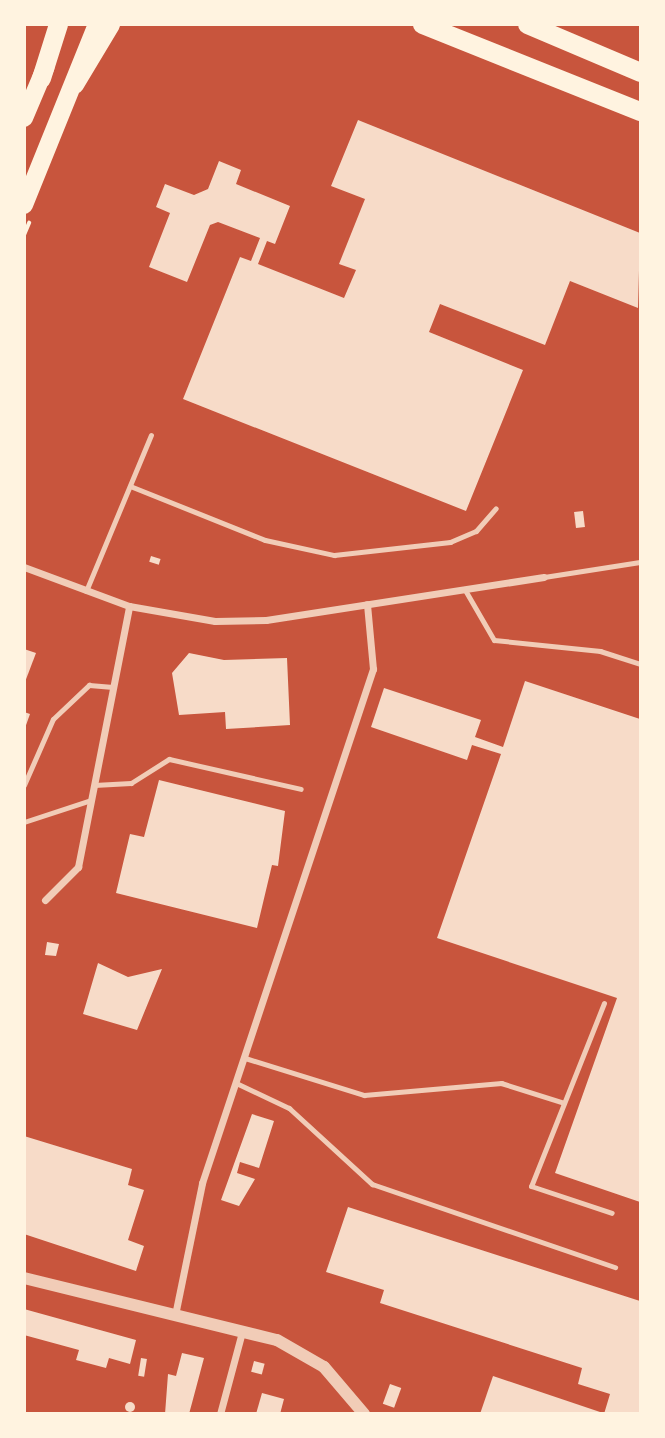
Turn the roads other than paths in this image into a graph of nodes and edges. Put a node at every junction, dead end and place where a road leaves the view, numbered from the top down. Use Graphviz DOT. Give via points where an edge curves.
graph roads {
  1 [pos="58,24"];
  2 [pos="64,24"];
  3 [pos="97,24"];
  4 [pos="110,24"];
  5 [pos="422,24"];
  6 [pos="527,24"];
  7 [pos="640,72"];
  8 [pos="41,78"];
  9 [pos="74,83"];
  10 [pos="640,111"];
  11 [pos="24,118"];
  12 [pos="24,205"];
  13 [pos="151,435"];
  14 [pos="130,486"];
  15 [pos="496,508"];
  16 [pos="640,562"];
  17 [pos="24,567"];
  18 [pos="544,577"];
  19 [pos="465,590"];
  20 [pos="86,591"];
  21 [pos="367,604"];
  22 [pos="129,606"];
  23 [pos="640,664"];
  24 [pos="113,687"];
  25 [pos="24,785"];
  26 [pos="94,785"];
  27 [pos="302,789"];
  28 [pos="91,800"];
  29 [pos="24,822"];
  30 [pos="45,901"];
  31 [pos="604,1003"];
  32 [pos="245,1058"];
  33 [pos="236,1083"];
  34 [pos="564,1103"];
  35 [pos="612,1213"];
  36 [pos="615,1267"];
  37 [pos="24,1278"];
  38 [pos="175,1315"];
  39 [pos="242,1332"];
  40 [pos="360,1411"];
  41 [pos="220,1413"];
  1 -- 8 [label="highway"];
  2 -- 8 [label="main road"];
  3 -- 9 [label="main road"];
  4 -- 9 [label="highway"];
  5 -- 10 [label="highway"];
  6 -- 7 [label="highway"];
  8 -- 11 [label="main road"];
  9 -- 12 [label="main road"];
  13 -- 14 [label="lane"];
  14 -- 15 [label="lane" via="272,543 334,555 450,542 476,531"];
  14 -- 20 [label="lane"];
  16 -- 18 [label="lane"];
  17 -- 20 [label="street"];
  18 -- 19 [label="street"];
  19 -- 21 [label="street"];
  19 -- 23 [label="lane" via="494,640 600,651"];
  20 -- 22 [label="street"];
  21 -- 22 [label="street" via="239,621"];
  21 -- 32 [label="street" via="373,670"];
  22 -- 24 [label="street"];
  24 -- 25 [label="lane" via="89,685 53,719"];
  24 -- 26 [label="street"];
  26 -- 27 [label="lane" via="124,785 169,759"];
  26 -- 28 [label="street"];
  28 -- 29 [label="lane"];
  28 -- 30 [label="street" via="78,867"];
  31 -- 34 [label="lane"];
  32 -- 33 [label="street"];
  32 -- 34 [label="lane" via="364,1095 501,1083"];
  33 -- 36 [label="lane" via="289,1108 372,1184"];
  33 -- 38 [label="street" via="197,1202"];
  34 -- 35 [label="lane" via="531,1185"];
  37 -- 38 [label="street"];
  38 -- 39 [label="street"];
  39 -- 40 [label="street" via="313,1359"];
  39 -- 41 [label="street"];
}
